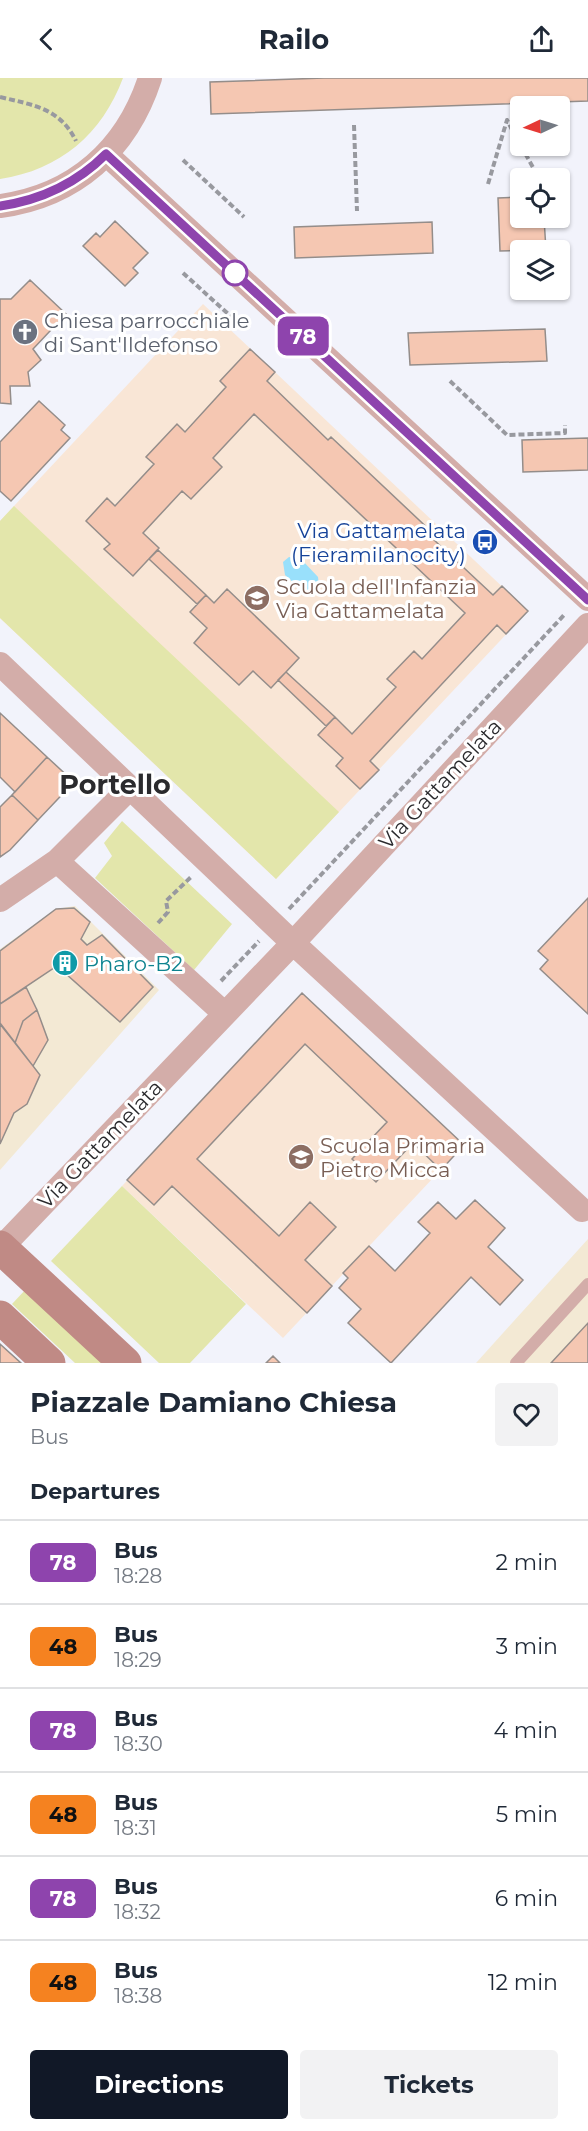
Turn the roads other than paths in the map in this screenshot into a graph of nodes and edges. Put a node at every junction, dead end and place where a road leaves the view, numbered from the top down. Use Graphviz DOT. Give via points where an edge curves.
graph roads {
  1 [pos="150,78"];
  2 [pos="106,154"];
  3 [pos="0,206"];
  4 [pos="585,597"];
  5 [pos="588,625"];
  6 [pos="0,664"];
  7 [pos="130,788"];
  8 [pos="57,861"];
  9 [pos="0,900"];
  10 [pos="292,943"];
  11 [pos="225,1014"];
  12 [pos="585,1213"];
  13 [pos="0,1248"];
  14 [pos="588,1284"];
  15 [pos="0,1317"];
  16 [pos="49,1363"];
  17 [pos="125,1363"];
  18 [pos="516,1363"];
  1 -- 2 [label="street" via="133,119"];
  2 -- 3 [label="street" via="81,176 53,192"];
  2 -- 4 [label="street"];
  5 -- 10 [label="street, Via Gattamelata"];
  6 -- 7 [label="street"];
  7 -- 8 [label="street"];
  7 -- 10 [label="street"];
  8 -- 9 [label="street"];
  8 -- 11 [label="street"];
  10 -- 11 [label="street, Via Gattamelata"];
  10 -- 12 [label="street"];
  11 -- 13 [label="street, Via Gattamelata"];
  13 -- 17 [label="street"];
  14 -- 18 [label="lane"];
  15 -- 16 [label="street"];
}
